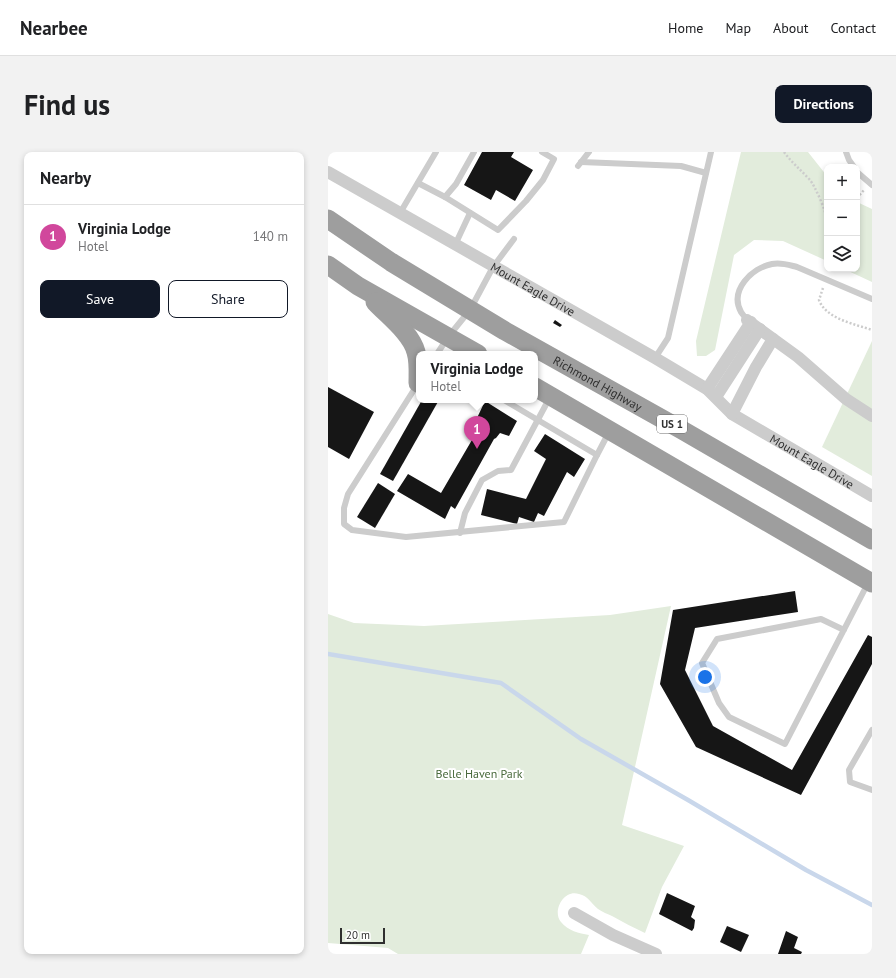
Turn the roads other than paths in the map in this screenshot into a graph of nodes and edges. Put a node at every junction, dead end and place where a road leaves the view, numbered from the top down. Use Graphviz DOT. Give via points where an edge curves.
graph roads {
  1 [pos="436,152"];
  2 [pos="474,152"];
  3 [pos="542,152"];
  4 [pos="589,152"];
  5 [pos="711,152"];
  6 [pos="846,152"];
  7 [pos="852,164"];
  8 [pos="328,172"];
  9 [pos="706,173"];
  10 [pos="860,175"];
  11 [pos="418,184"];
  12 [pos="872,185"];
  13 [pos="445,197"];
  14 [pos="470,213"];
  15 [pos="400,214"];
  16 [pos="328,219"];
  17 [pos="514,239"];
  18 [pos="455,245"];
  19 [pos="328,265"];
  20 [pos="493,267"];
  21 [pos="358,286"];
  22 [pos="872,299"];
  23 [pos="470,310"];
  24 [pos="753,324"];
  25 [pos="448,336"];
  26 [pos="773,339"];
  27 [pos="439,351"];
  28 [pos="473,351"];
  29 [pos="416,352"];
  30 [pos="655,358"];
  31 [pos="416,388"];
  32 [pos="707,389"];
  33 [pos="543,392"];
  34 [pos="716,397"];
  35 [pos="509,403"];
  36 [pos="732,414"];
  37 [pos="872,416"];
  38 [pos="537,421"];
  39 [pos="610,430"];
  40 [pos="597,455"];
  41 [pos="872,496"];
  42 [pos="460,533"];
  43 [pos="872,540"];
  44 [pos="871,581"];
  45 [pos="844,630"];
  46 [pos="872,730"];
  47 [pos="872,790"];
  48 [pos="574,913"];
  49 [pos="656,954"];
  1 -- 11 [label="lane"];
  2 -- 13 [label="lane" via="456,184"];
  3 -- 14 [label="lane" via="554,159 543,180 526,202 498,230"];
  4 -- 9 [label="lane" via="580,164 681,166"];
  5 -- 9 [label="lane"];
  6 -- 7 [label="lane"];
  8 -- 15 [label="street, Mount Eagle Drive"];
  9 -- 30 [label="lane" via="668,338"];
  10 -- 12 [label="lane"];
  11 -- 13 [label="lane"];
  11 -- 15 [label="lane"];
  13 -- 14 [label="lane"];
  14 -- 18 [label="lane"];
  15 -- 18 [label="street, Mount Eagle Drive"];
  16 -- 23 [label="highway, Richmond Highway / US 1" via="391,262"];
  17 -- 20 [label="lane"];
  18 -- 20 [label="street, Mount Eagle Drive"];
  19 -- 21 [label="highway"];
  20 -- 23 [label="lane"];
  20 -- 30 [label="street, Mount Eagle Drive"];
  21 -- 25 [label="highway"];
  21 -- 29 [label="highway" via="410,338"];
  22 -- 24 [label="lane" via="798,267 774,263 750,274 738,292 741,312"];
  23 -- 25 [label="lane"];
  23 -- 43 [label="highway, Richmond Highway / US 1"];
  24 -- 26 [label="street"];
  24 -- 32 [label="street"];
  24 -- 34 [label="street"];
  25 -- 27 [label="lane"];
  25 -- 28 [label="highway"];
  26 -- 36 [label="street"];
  26 -- 37 [label="street" via="846,399"];
  30 -- 32 [label="street, Mount Eagle Drive"];
  31 -- 42 [label="lane" via="348,494 344,508 344,524 352,530 406,537"];
  32 -- 34 [label="street, Mount Eagle Drive"];
  33 -- 38 [label="lane"];
  33 -- 39 [label="highway"];
  34 -- 36 [label="street, Mount Eagle Drive"];
  35 -- 38 [label="lane"];
  36 -- 41 [label="street, Mount Eagle Drive"];
  38 -- 40 [label="lane"];
  38 -- 42 [label="lane" via="510,470 498,472 482,480 465,513"];
  39 -- 40 [label="lane"];
  39 -- 44 [label="highway"];
  40 -- 42 [label="lane" via="564,522"];
  44 -- 45 [label="lane"];
  45 -- 45 [label="lane" via="784,744 730,717 720,703 702,663 717,638 821,619"];
  46 -- 47 [label="lane" via="849,770 850,782"];
  48 -- 49 [label="street" via="613,935"];
}
